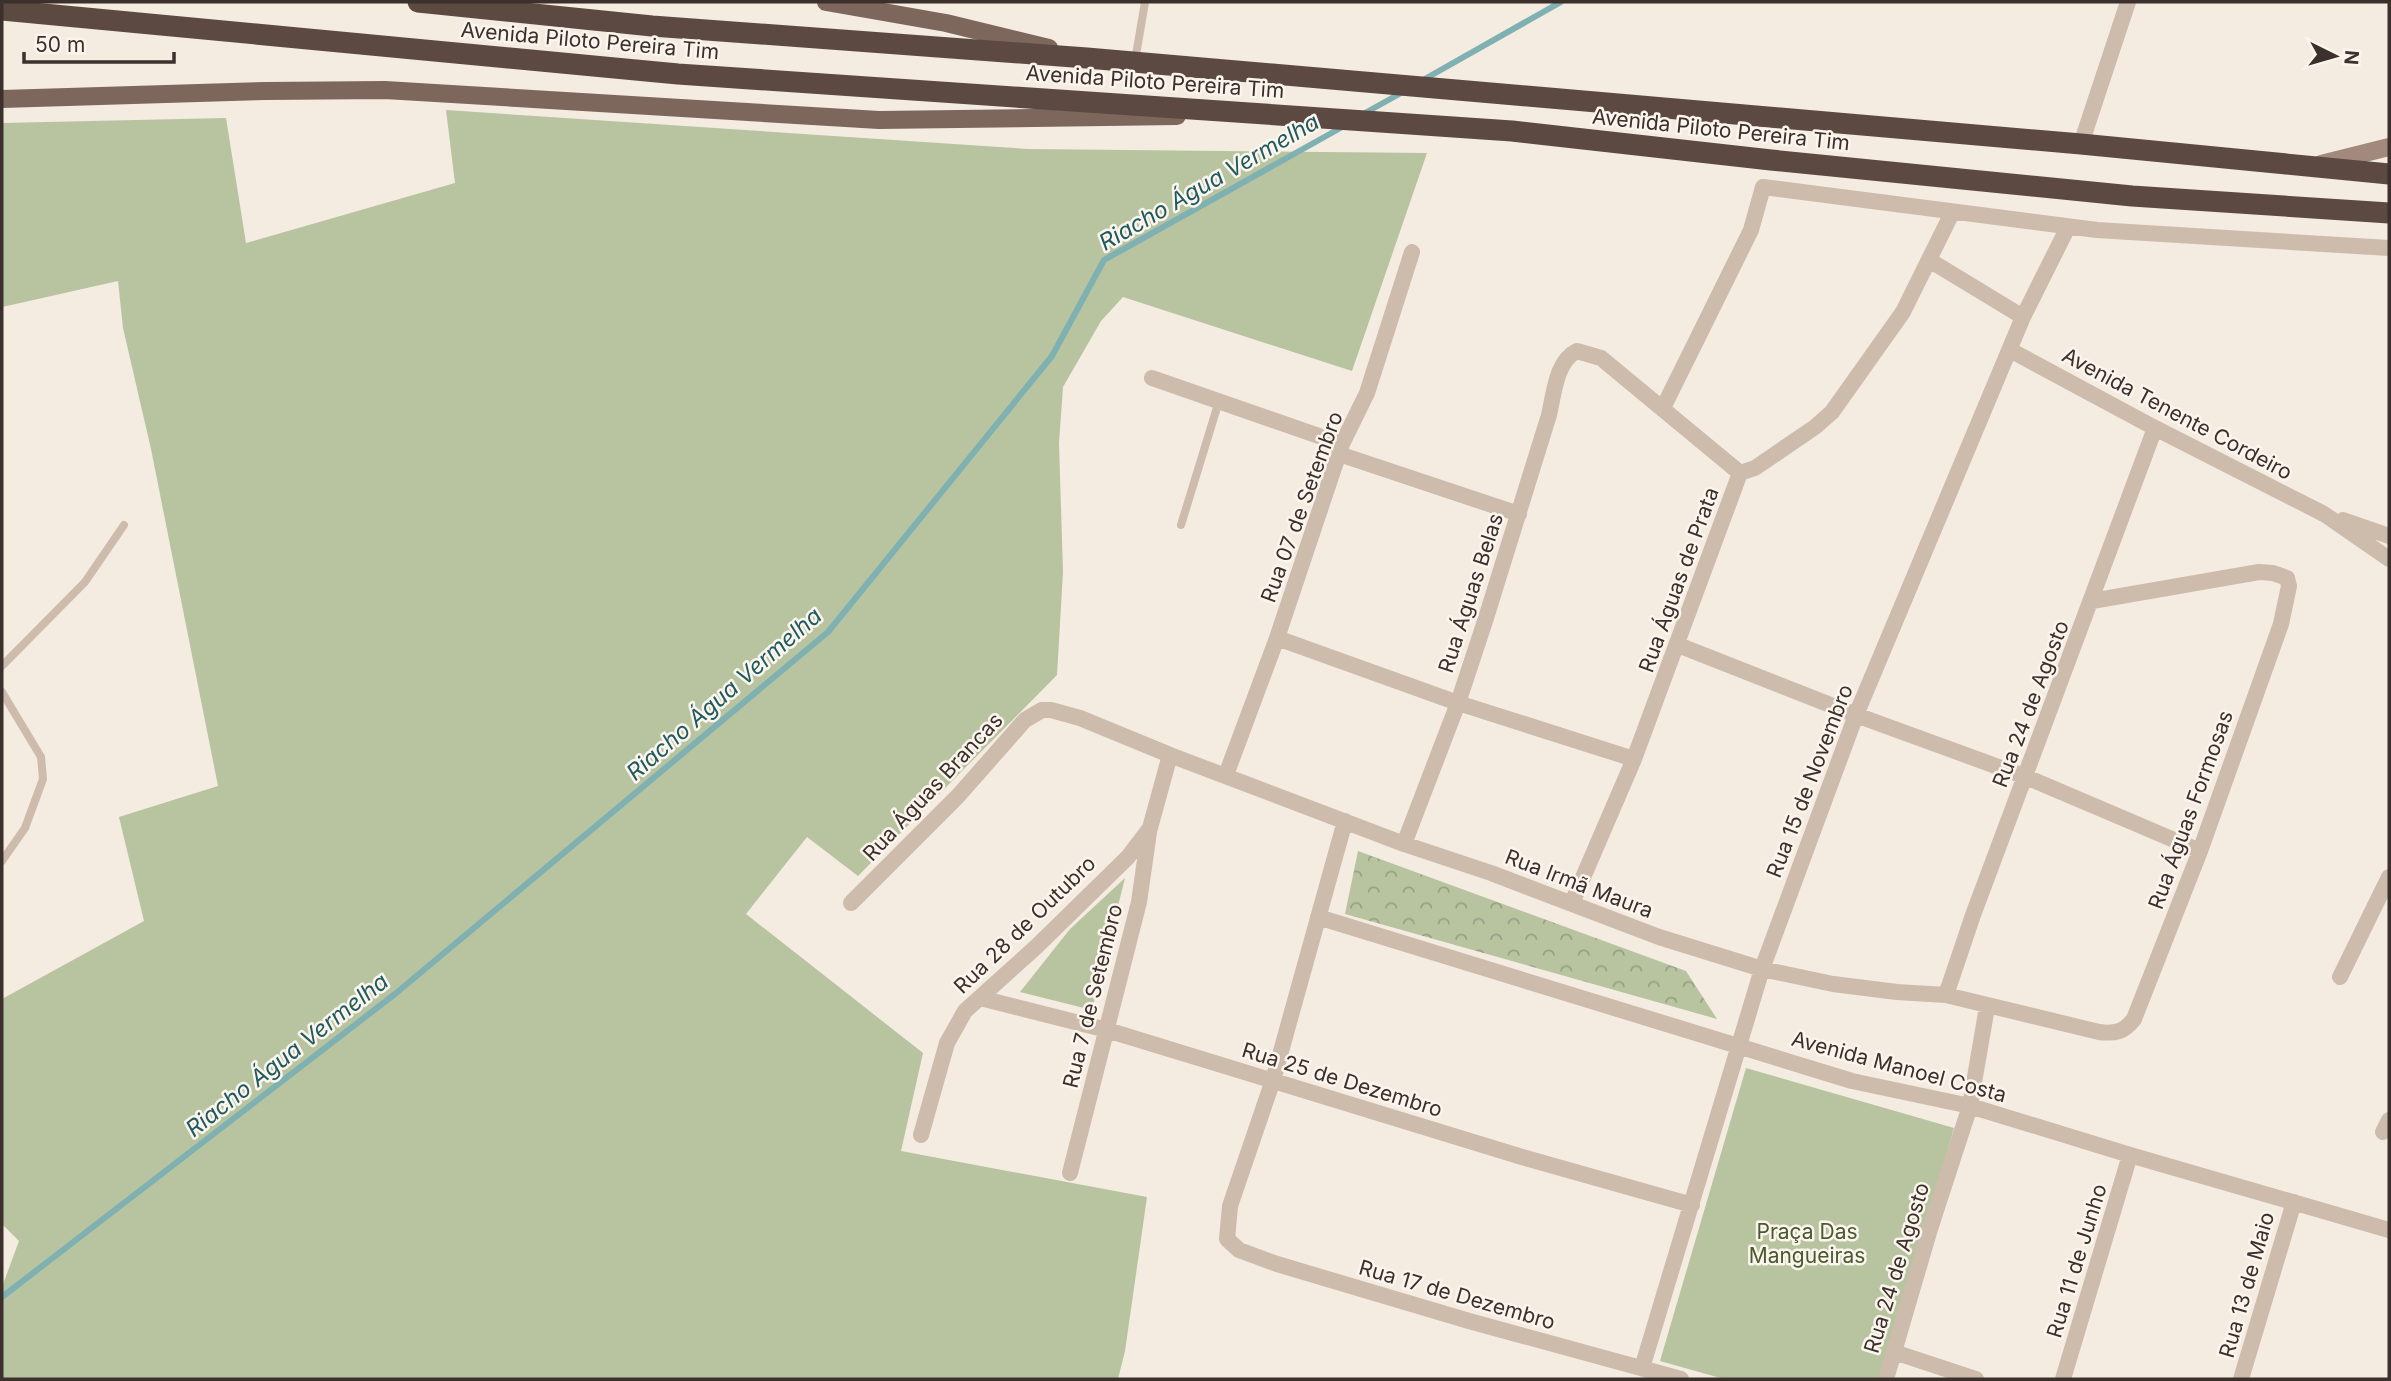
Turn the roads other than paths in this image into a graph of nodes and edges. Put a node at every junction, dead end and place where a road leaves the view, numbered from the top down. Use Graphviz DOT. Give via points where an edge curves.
graph roads {
  1 [pos="418,2"];
  2 [pos="826,2"];
  3 [pos="1145,2"];
  4 [pos="2129,2"];
  5 [pos="2,10"];
  6 [pos="1087,58"];
  7 [pos="1135,62"];
  8 [pos="2,99"];
  9 [pos="1238,114"];
  10 [pos="2081,144"];
  11 [pos="2389,147"];
  12 [pos="2315,166"];
  13 [pos="2389,174"];
  14 [pos="1952,213"];
  15 [pos="2389,213"];
  16 [pos="2068,227"];
  17 [pos="2389,248"];
  18 [pos="1412,251"];
  19 [pos="1929,260"];
  20 [pos="2023,317"];
  21 [pos="2010,350"];
  22 [pos="1152,379"];
  23 [pos="1219,401"];
  24 [pos="1663,408"];
  25 [pos="2155,428"];
  26 [pos="1340,449"];
  27 [pos="1740,472"];
  28 [pos="1519,514"];
  29 [pos="2324,514"];
  30 [pos="1181,525"];
  31 [pos="124,526"];
  32 [pos="2389,536"];
  33 [pos="2389,559"];
  34 [pos="2092,601"];
  35 [pos="1277,638"];
  36 [pos="1678,645"];
  37 [pos="2,666"];
  38 [pos="2,692"];
  39 [pos="1458,703"];
  40 [pos="1051,710"];
  41 [pos="1856,715"];
  42 [pos="1170,755"];
  43 [pos="1634,759"];
  44 [pos="1226,775"];
  45 [pos="2026,777"];
  46 [pos="1345,821"];
  47 [pos="1150,828"];
  48 [pos="1404,844"];
  49 [pos="2200,851"];
  50 [pos="2,861"];
  51 [pos="2389,877"];
  52 [pos="850,903"];
  53 [pos="1572,903"];
  54 [pos="1318,917"];
  55 [pos="1762,969"];
  56 [pos="2340,977"];
  57 [pos="1946,995"];
  58 [pos="980,998"];
  59 [pos="1987,1007"];
  60 [pos="1107,1030"];
  61 [pos="2109,1033"];
  62 [pos="1738,1044"];
  63 [pos="1273,1080"];
  64 [pos="1970,1106"];
  65 [pos="921,1135"];
  66 [pos="2130,1155"];
  67 [pos="1070,1173"];
  68 [pos="2294,1202"];
  69 [pos="1692,1205"];
  70 [pos="2389,1230"];
  71 [pos="1894,1352"];
  72 [pos="1642,1368"];
  73 [pos="1681,1379"];
  74 [pos="1886,1379"];
  75 [pos="1976,1379"];
  76 [pos="2063,1379"];
  77 [pos="2241,1379"];
  1 -- 6 [label="highway, Avenida Piloto Pereira Tim" via="652,26"];
  2 -- 6 [label="main road" via="946,23"];
  3 -- 7 [label="lane"];
  4 -- 10 [label="street"];
  5 -- 9 [label="highway, Avenida Piloto Pereira Tim" via="678,74"];
  6 -- 7 [label="highway, Avenida Piloto Pereira Tim"];
  7 -- 10 [label="highway, Avenida Piloto Pereira Tim"];
  8 -- 9 [label="main road" via="385,90 879,120"];
  9 -- 15 [label="highway, Avenida Piloto Pereira Tim" via="1512,131 2132,196"];
  10 -- 12 [label="highway, Avenida Piloto Pereira Tim"];
  11 -- 12 [label="main road"];
  12 -- 13 [label="highway, Avenida Piloto Pereira Tim"];
  14 -- 16 [label="street"];
  14 -- 19 [label="street, Rua Águas de Prata"];
  14 -- 24 [label="street" via="1763,187 1751,230"];
  16 -- 17 [label="street"];
  16 -- 20 [label="street, Rua 15 de Novembro"];
  18 -- 26 [label="street, Rua 07 de Setembro" via="1367,393"];
  19 -- 20 [label="street"];
  19 -- 27 [label="street, Rua Águas de Prata" via="1903,312 1832,412 1755,468"];
  20 -- 21 [label="street, Rua 15 de Novembro"];
  21 -- 25 [label="street, Avenida Tenente Cordeiro"];
  21 -- 41 [label="street, Rua 15 de Novembro"];
  22 -- 23 [label="street"];
  23 -- 26 [label="street"];
  23 -- 30 [label="lane"];
  24 -- 27 [label="street"];
  24 -- 28 [label="street, Rua Águas Belas" via="1601,358 1577,351 1571,354 1556,385"];
  25 -- 29 [label="street, Avenida Tenente Cordeiro"];
  25 -- 34 [label="street, Rua 24 de Agosto"];
  26 -- 28 [label="street"];
  26 -- 35 [label="street, Rua 07 de Setembro"];
  27 -- 36 [label="street, Rua Águas de Prata"];
  28 -- 39 [label="street, Rua Águas Belas"];
  29 -- 32 [label="street, Avenida Tenente Cordeiro"];
  29 -- 33 [label="street, Avenida Tenente Cordeiro"];
  31 -- 37 [label="lane" via="85,582"];
  34 -- 45 [label="street, Rua 24 de Agosto"];
  34 -- 49 [label="street, Rua Águas Formosas" via="2259,572 2287,578 2290,586 2281,624"];
  35 -- 39 [label="street"];
  35 -- 44 [label="street, Rua 07 de Setembro"];
  36 -- 41 [label="street"];
  36 -- 43 [label="street, Rua Águas de Prata"];
  38 -- 50 [label="lane" via="41,757 43,779 26,828"];
  39 -- 43 [label="street"];
  39 -- 48 [label="street, Rua Águas Belas"];
  40 -- 42 [label="street, Rua Irmã Maura"];
  40 -- 52 [label="street, Rua Águas Brancas" via="1025,720 958,796"];
  41 -- 45 [label="street"];
  41 -- 55 [label="street, Rua 15 de Novembro"];
  42 -- 44 [label="street, Rua Irmã Maura"];
  42 -- 47 [label="street, Rua 28 de Outubro"];
  43 -- 53 [label="street, Rua Águas de Prata"];
  44 -- 46 [label="street, Rua Irmã Maura"];
  45 -- 49 [label="street"];
  45 -- 57 [label="street, Rua 24 de Agosto"];
  46 -- 48 [label="street, Rua Irmã Maura"];
  46 -- 54 [label="street"];
  47 -- 58 [label="street, Rua 28 de Outubro" via="1128,857"];
  47 -- 60 [label="street, Rua 7 de Setembro" via="1139,902"];
  48 -- 53 [label="street, Rua Irmã Maura"];
  49 -- 61 [label="street, Rua Águas Formosas" via="2134,1019 2127,1028"];
  51 -- 56 [label="street"];
  53 -- 55 [label="street, Rua Irmã Maura" via="1659,937"];
  54 -- 62 [label="street, Avenida Manoel Costa"];
  54 -- 63 [label="street"];
  55 -- 57 [label="street, Rua Irmã Maura" via="1833,984"];
  55 -- 62 [label="street, Rua 15 de Novembro"];
  57 -- 59 [label="street, Rua Irmã Maura"];
  58 -- 60 [label="street, Rua 25 de Dezembro"];
  58 -- 65 [label="street, Rua 28 de Outubro" via="965,1011 947,1043"];
  59 -- 61 [label="street, Rua Irmã Maura"];
  59 -- 64 [label="street, Rua 24 de Agosto"];
  60 -- 63 [label="street, Rua 25 de Dezembro"];
  60 -- 67 [label="street, Rua 7 de Setembro"];
  62 -- 64 [label="street, Avenida Manoel Costa" via="1852,1081"];
  62 -- 69 [label="street, Rua 15 de Novembro"];
  63 -- 69 [label="street, Rua 25 de Dezembro"];
  63 -- 72 [label="street, Rua 17 de Dezembro" via="1230,1206 1227,1239 1239,1250 1469,1321"];
  64 -- 66 [label="street, Avenida Manoel Costa"];
  64 -- 71 [label="street, Rua 24 de Agosto"];
  66 -- 68 [label="street, Avenida Manoel Costa"];
  66 -- 76 [label="street, Rua 11 de Junho"];
  68 -- 70 [label="street, Avenida Manoel Costa"];
  68 -- 77 [label="street, Rua 13 de Maio"];
  69 -- 72 [label="street, Rua 15 de Novembro"];
  71 -- 74 [label="street, Rua 24 de Agosto"];
  71 -- 75 [label="street"];
  72 -- 73 [label="street, Rua 17 de Dezembro"];
}
